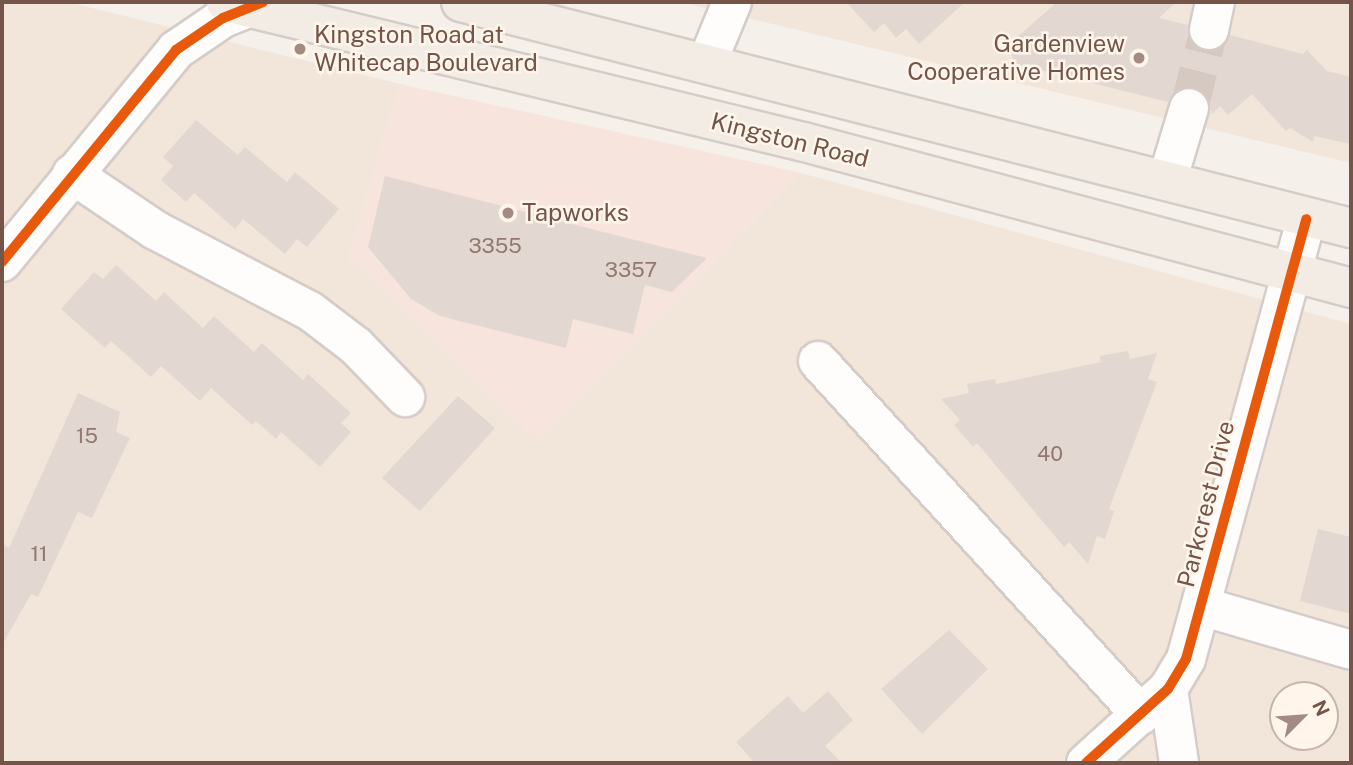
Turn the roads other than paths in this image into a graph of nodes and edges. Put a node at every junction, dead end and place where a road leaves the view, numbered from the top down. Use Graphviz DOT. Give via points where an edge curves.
graph roads {
  1 [pos="461,2"];
  2 [pos="732,2"];
  3 [pos="246,4"];
  4 [pos="707,64"];
  5 [pos="1189,108"];
  6 [pos="72,174"];
  7 [pos="1167,181"];
  8 [pos="1306,219"];
  9 [pos="1129,225"];
  10 [pos="1351,229"];
  11 [pos="6,249"];
  12 [pos="1290,272"];
  13 [pos="1351,288"];
  14 [pos="818,361"];
  15 [pos="405,397"];
  16 [pos="1201,606"];
  17 [pos="1351,650"];
  18 [pos="1155,702"];
  19 [pos="1086,763"];
  20 [pos="1179,763"];
  1 -- 4 [label="main road"];
  2 -- 4 [label="street"];
  3 -- 6 [label="street" via="176,50"];
  3 -- 9 [label="main road, Kingston Road"];
  4 -- 7 [label="main road"];
  5 -- 7 [label="street"];
  6 -- 11 [label="street"];
  6 -- 15 [label="street" via="155,230 310,311 356,346"];
  7 -- 8 [label="main road"];
  7 -- 9 [label="main road" via="1160,201"];
  8 -- 10 [label="main road"];
  8 -- 12 [label="street, Parkcrest Drive"];
  9 -- 12 [label="main road, Kingston Road"];
  12 -- 13 [label="main road, Kingston Road"];
  12 -- 16 [label="street, Parkcrest Drive"];
  14 -- 18 [label="street"];
  16 -- 17 [label="street"];
  16 -- 18 [label="street, Parkcrest Drive" via="1186,659"];
  18 -- 19 [label="street, Parkcrest Drive"];
  18 -- 20 [label="street"];
}
